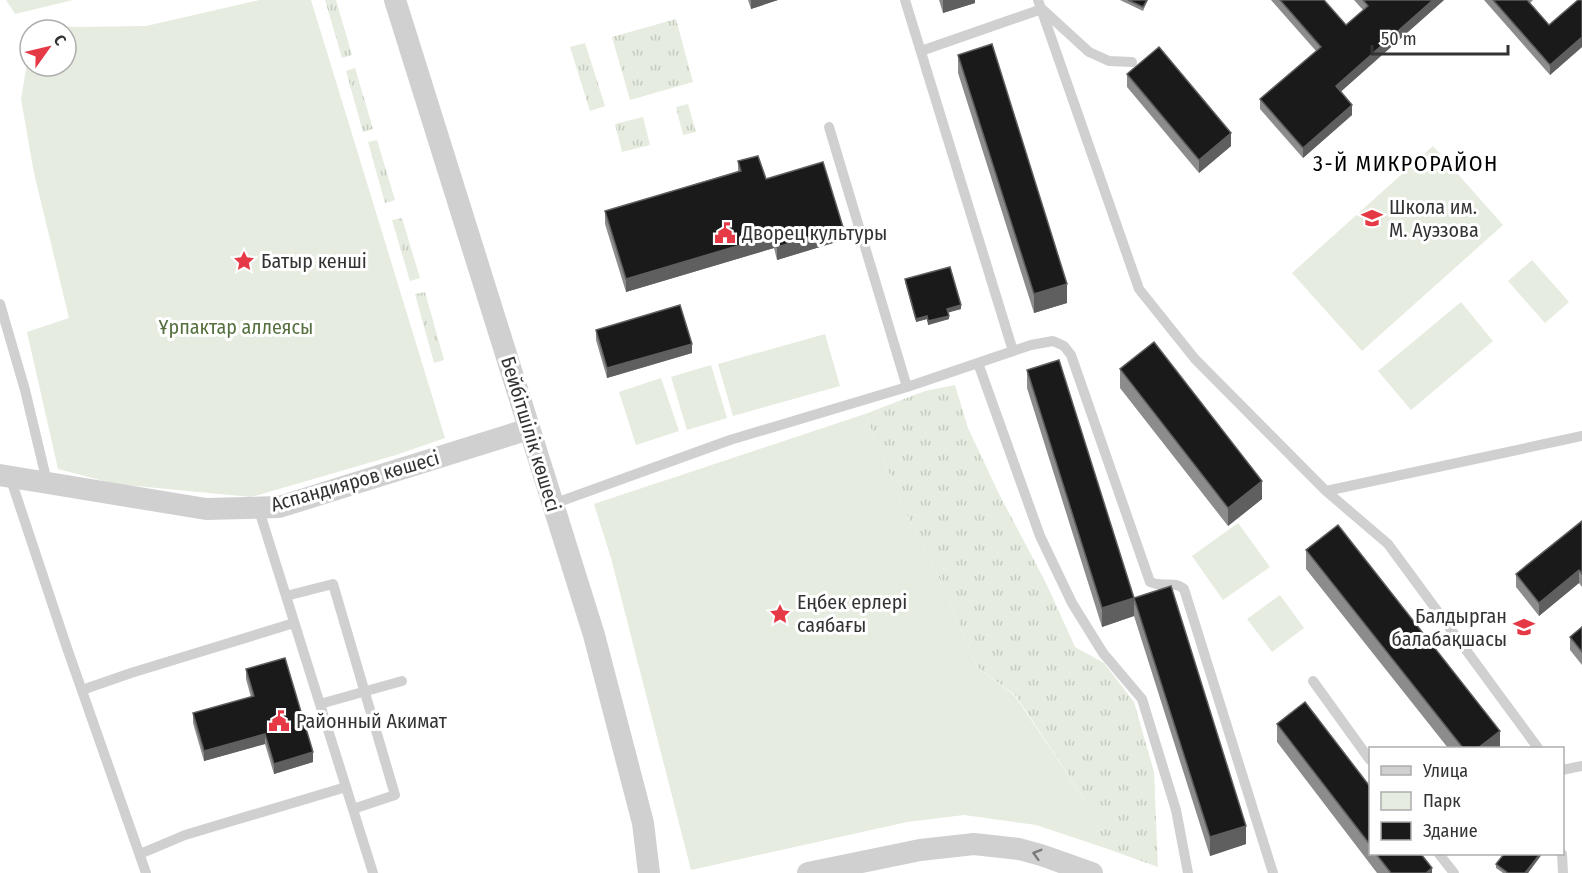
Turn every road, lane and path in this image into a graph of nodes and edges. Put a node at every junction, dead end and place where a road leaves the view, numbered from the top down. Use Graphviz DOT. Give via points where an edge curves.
graph roads {
  1 [pos="395,0"];
  2 [pos="905,0"];
  3 [pos="1040,5"];
  4 [pos="921,51"];
  5 [pos="1132,62"];
  6 [pos="829,127"];
  7 [pos="0,304"];
  8 [pos="3,325"];
  9 [pos="1013,351"];
  10 [pos="978,363"];
  11 [pos="907,387"];
  12 [pos="529,429"];
  13 [pos="1582,436"];
  14 [pos="5,476"];
  15 [pos="47,483"];
  16 [pos="1326,491"];
  17 [pos="553,504"];
  18 [pos="258,507"];
  19 [pos="286,596"];
  20 [pos="294,623"];
  21 [pos="402,681"];
  22 [pos="1313,681"];
  23 [pos="82,690"];
  24 [pos="364,692"];
  25 [pos="320,704"];
  26 [pos="1537,747"];
  27 [pos="1369,757"];
  28 [pos="1582,766"];
  29 [pos="1564,770"];
  30 [pos="346,787"];
  31 [pos="353,809"];
  32 [pos="140,854"];
  33 [pos="1440,855"];
  34 [pos="1562,855"];
  35 [pos="146,873"];
  36 [pos="373,873"];
  37 [pos="649,873"];
  38 [pos="808,873"];
  39 [pos="1092,873"];
  40 [pos="1188,873"];
  41 [pos="1273,873"];
  42 [pos="1454,873"];
  43 [pos="1563,873"];
  1 -- 12 [label="street, Бейбітшілік көшесі"];
  2 -- 4 [label="lane"];
  3 -- 4 [label="lane"];
  3 -- 5 [label="lane" via="1089,52 1109,61"];
  3 -- 16 [label="lane" via="1139,289 1195,359"];
  4 -- 9 [label="lane"];
  6 -- 11 [label="lane"];
  7 -- 8 [label="lane"];
  8 -- 15 [label="lane" via="25,390"];
  9 -- 10 [label="lane"];
  9 -- 41 [label="lane" via="1053,341 1071,355 1150,582 1158,586 1175,584 1184,589"];
  10 -- 11 [label="lane"];
  10 -- 40 [label="lane" via="1040,536 1072,603 1103,653 1142,699 1176,810"];
  11 -- 17 [label="lane" via="730,440"];
  12 -- 17 [label="street, Бейбітшілік көшесі"];
  12 -- 18 [label="street, Аспандияров көшесі" via="279,507"];
  13 -- 16 [label="lane"];
  14 -- 15 [label="street, Аспандияров көшесі"];
  14 -- 23 [label="lane"];
  15 -- 18 [label="street, Аспандияров көшесі" via="206,509"];
  16 -- 26 [label="lane" via="1388,544"];
  17 -- 37 [label="street, Бейбітшілік көшесі" via="600,657 643,823"];
  18 -- 19 [label="lane"];
  19 -- 20 [label="lane"];
  19 -- 24 [label="lane" via="333,584"];
  20 -- 23 [label="lane"];
  20 -- 25 [label="lane"];
  21 -- 24 [label="lane"];
  22 -- 27 [label="lane"];
  23 -- 32 [label="lane"];
  24 -- 25 [label="lane"];
  24 -- 31 [label="lane" via="395,795"];
  25 -- 30 [label="lane"];
  28 -- 29 [label="lane"];
  30 -- 31 [label="lane"];
  30 -- 32 [label="lane" via="185,835"];
  31 -- 36 [label="lane"];
  32 -- 35 [label="lane"];
  33 -- 42 [label="lane"];
  34 -- 43 [label="lane"];
  39 -- 38 [label="street, one-way" via="1030,852 974,844 920,850"];
}
